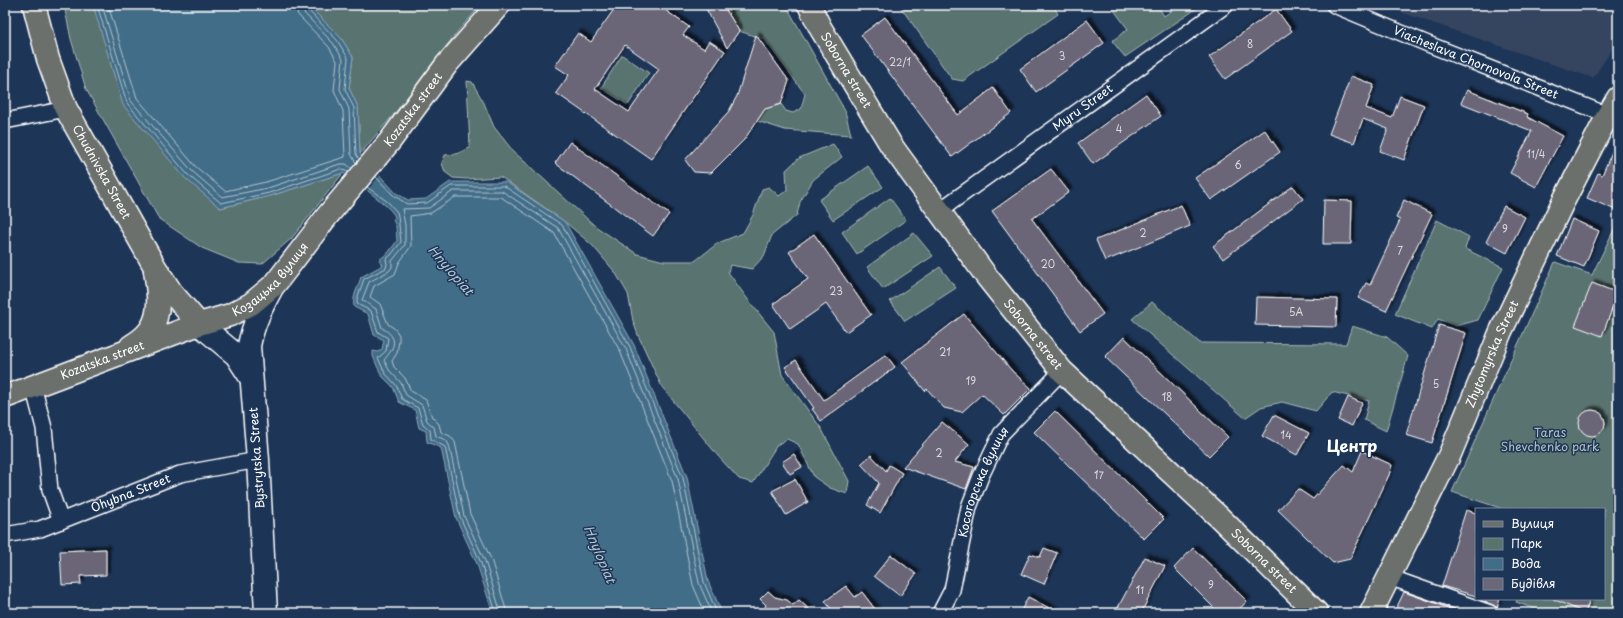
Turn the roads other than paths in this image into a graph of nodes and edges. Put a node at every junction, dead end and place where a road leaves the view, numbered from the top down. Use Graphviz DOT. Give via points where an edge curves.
graph roads {
  1 [pos="34,5"];
  2 [pos="499,5"];
  3 [pos="809,5"];
  4 [pos="1226,5"];
  5 [pos="1334,5"];
  6 [pos="66,109"];
  7 [pos="1615,111"];
  8 [pos="5,121"];
  9 [pos="938,210"];
  10 [pos="328,215"];
  11 [pos="154,267"];
  12 [pos="275,284"];
  13 [pos="199,324"];
  14 [pos="118,355"];
  15 [pos="1062,371"];
  16 [pos="251,378"];
  17 [pos="33,386"];
  18 [pos="5,396"];
  19 [pos="258,460"];
  20 [pos="61,521"];
  21 [pos="5,535"];
  22 [pos="1389,577"];
  23 [pos="1312,612"];
  24 [pos="266,613"];
  25 [pos="940,613"];
  26 [pos="1371,613"];
  27 [pos="1490,613"];
  1 -- 6 [label="main road, Chudnivska Street" via="48,59"];
  2 -- 10 [label="main road, Kozatska street" via="447,64 390,141"];
  3 -- 9 [label="main road, Soborna street" via="880,128"];
  4 -- 9 [label="street, Myru Street"];
  5 -- 7 [label="street, Viacheslava Chornovola Street" via="1428,44"];
  6 -- 8 [label="street"];
  6 -- 11 [label="main road, Chudnivska Street"];
  7 -- 22 [label="main road, Zhytomyrska Street" via="1563,202 1501,331 1450,454"];
  9 -- 15 [label="main road, Soborna street" via="987,277"];
  10 -- 12 [label="main road, Козацька вулиця"];
  11 -- 13 [label="main road, Chudnivska Street" via="172,294"];
  11 -- 14 [label="main road" via="158,288 157,314 153,325 142,339"];
  12 -- 13 [label="main road, Козацька вулиця" via="251,304 230,315"];
  12 -- 16 [label="street" via="259,312 252,332"];
  13 -- 14 [label="main road, Kozatska street"];
  13 -- 16 [label="street, Bystrytska Street" via="236,355"];
  14 -- 17 [label="main road, Kozatska street"];
  15 -- 23 [label="main road, Soborna street" via="1219,517"];
  15 -- 25 [label="street, Косогорська вулиця" via="1001,434 980,476 969,507 952,590"];
  16 -- 19 [label="street, Bystrytska Street"];
  17 -- 18 [label="main road, Kozatska street"];
  17 -- 20 [label="street" via="44,428 50,490"];
  19 -- 20 [label="street, Ohybna Street" via="180,474"];
  19 -- 24 [label="street, Bystrytska Street"];
  20 -- 21 [label="street, Ohybna Street" via="40,529"];
  22 -- 26 [label="main road, Zhytomyrska Street"];
  22 -- 27 [label="street"];
}
